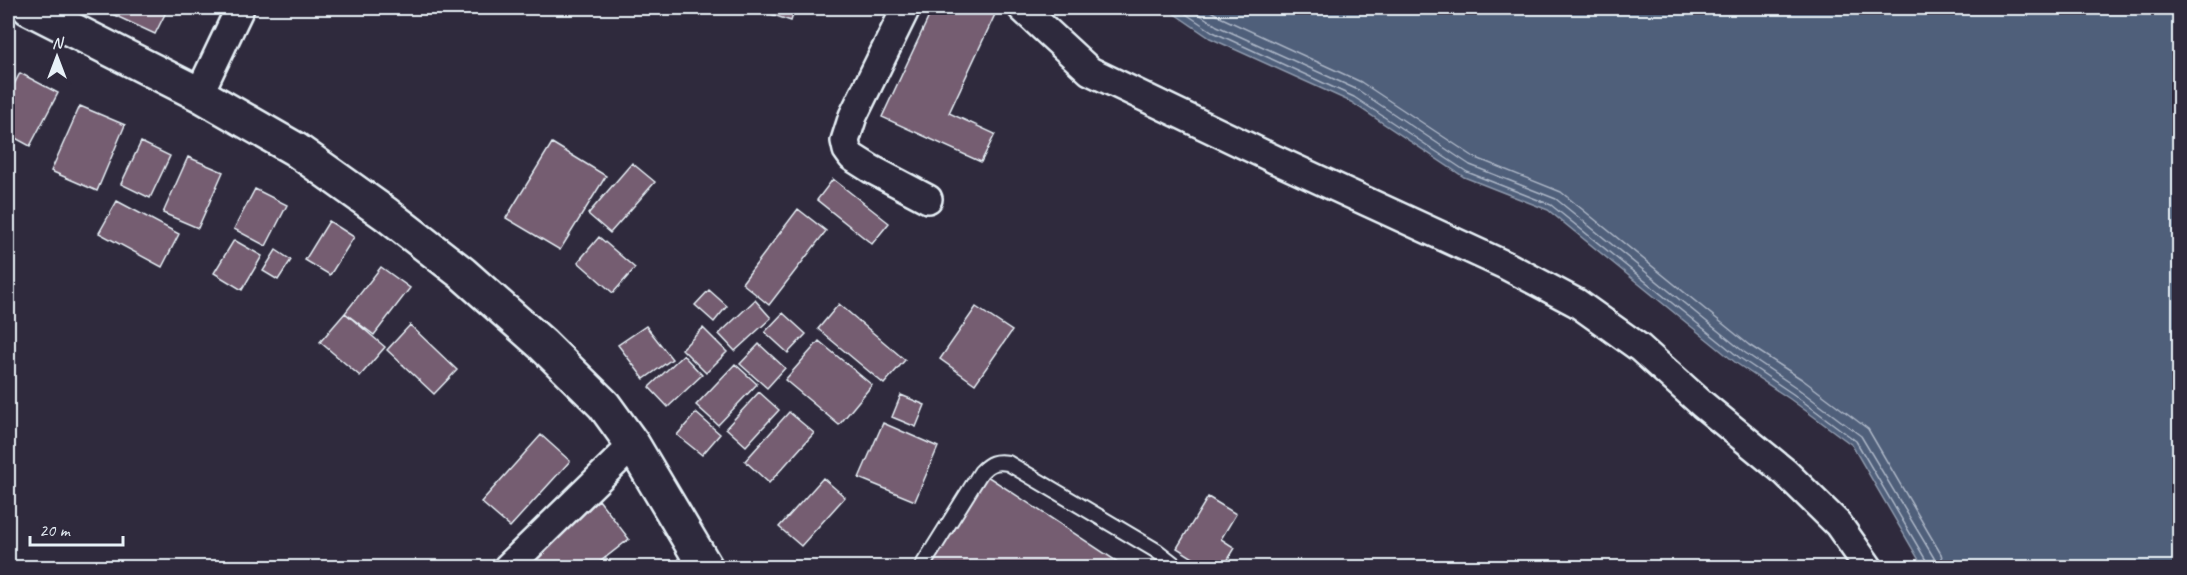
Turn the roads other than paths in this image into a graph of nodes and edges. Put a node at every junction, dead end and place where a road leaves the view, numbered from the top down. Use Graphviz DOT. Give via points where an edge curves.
graph roads {
  1 [pos="29,8"];
  2 [pos="240,8"];
  3 [pos="906,8"];
  4 [pos="1022,8"];
  5 [pos="199,94"];
  6 [pos="928,199"];
  7 [pos="633,445"];
  8 [pos="507,567"];
  9 [pos="706,567"];
  10 [pos="921,567"];
  11 [pos="1179,567"];
  12 [pos="1869,567"];
  1 -- 5 [label="street"];
  2 -- 5 [label="street"];
  3 -- 6 [label="street" via="853,116 845,141 852,157"];
  4 -- 12 [label="street" via="1090,71 1508,266 1577,303 1640,348 1785,472 1838,524"];
  5 -- 7 [label="street" via="295,149 462,273 604,405"];
  7 -- 8 [label="street"];
  7 -- 9 [label="street"];
  10 -- 11 [label="lane" via="981,472 998,461 1008,463"];
}
